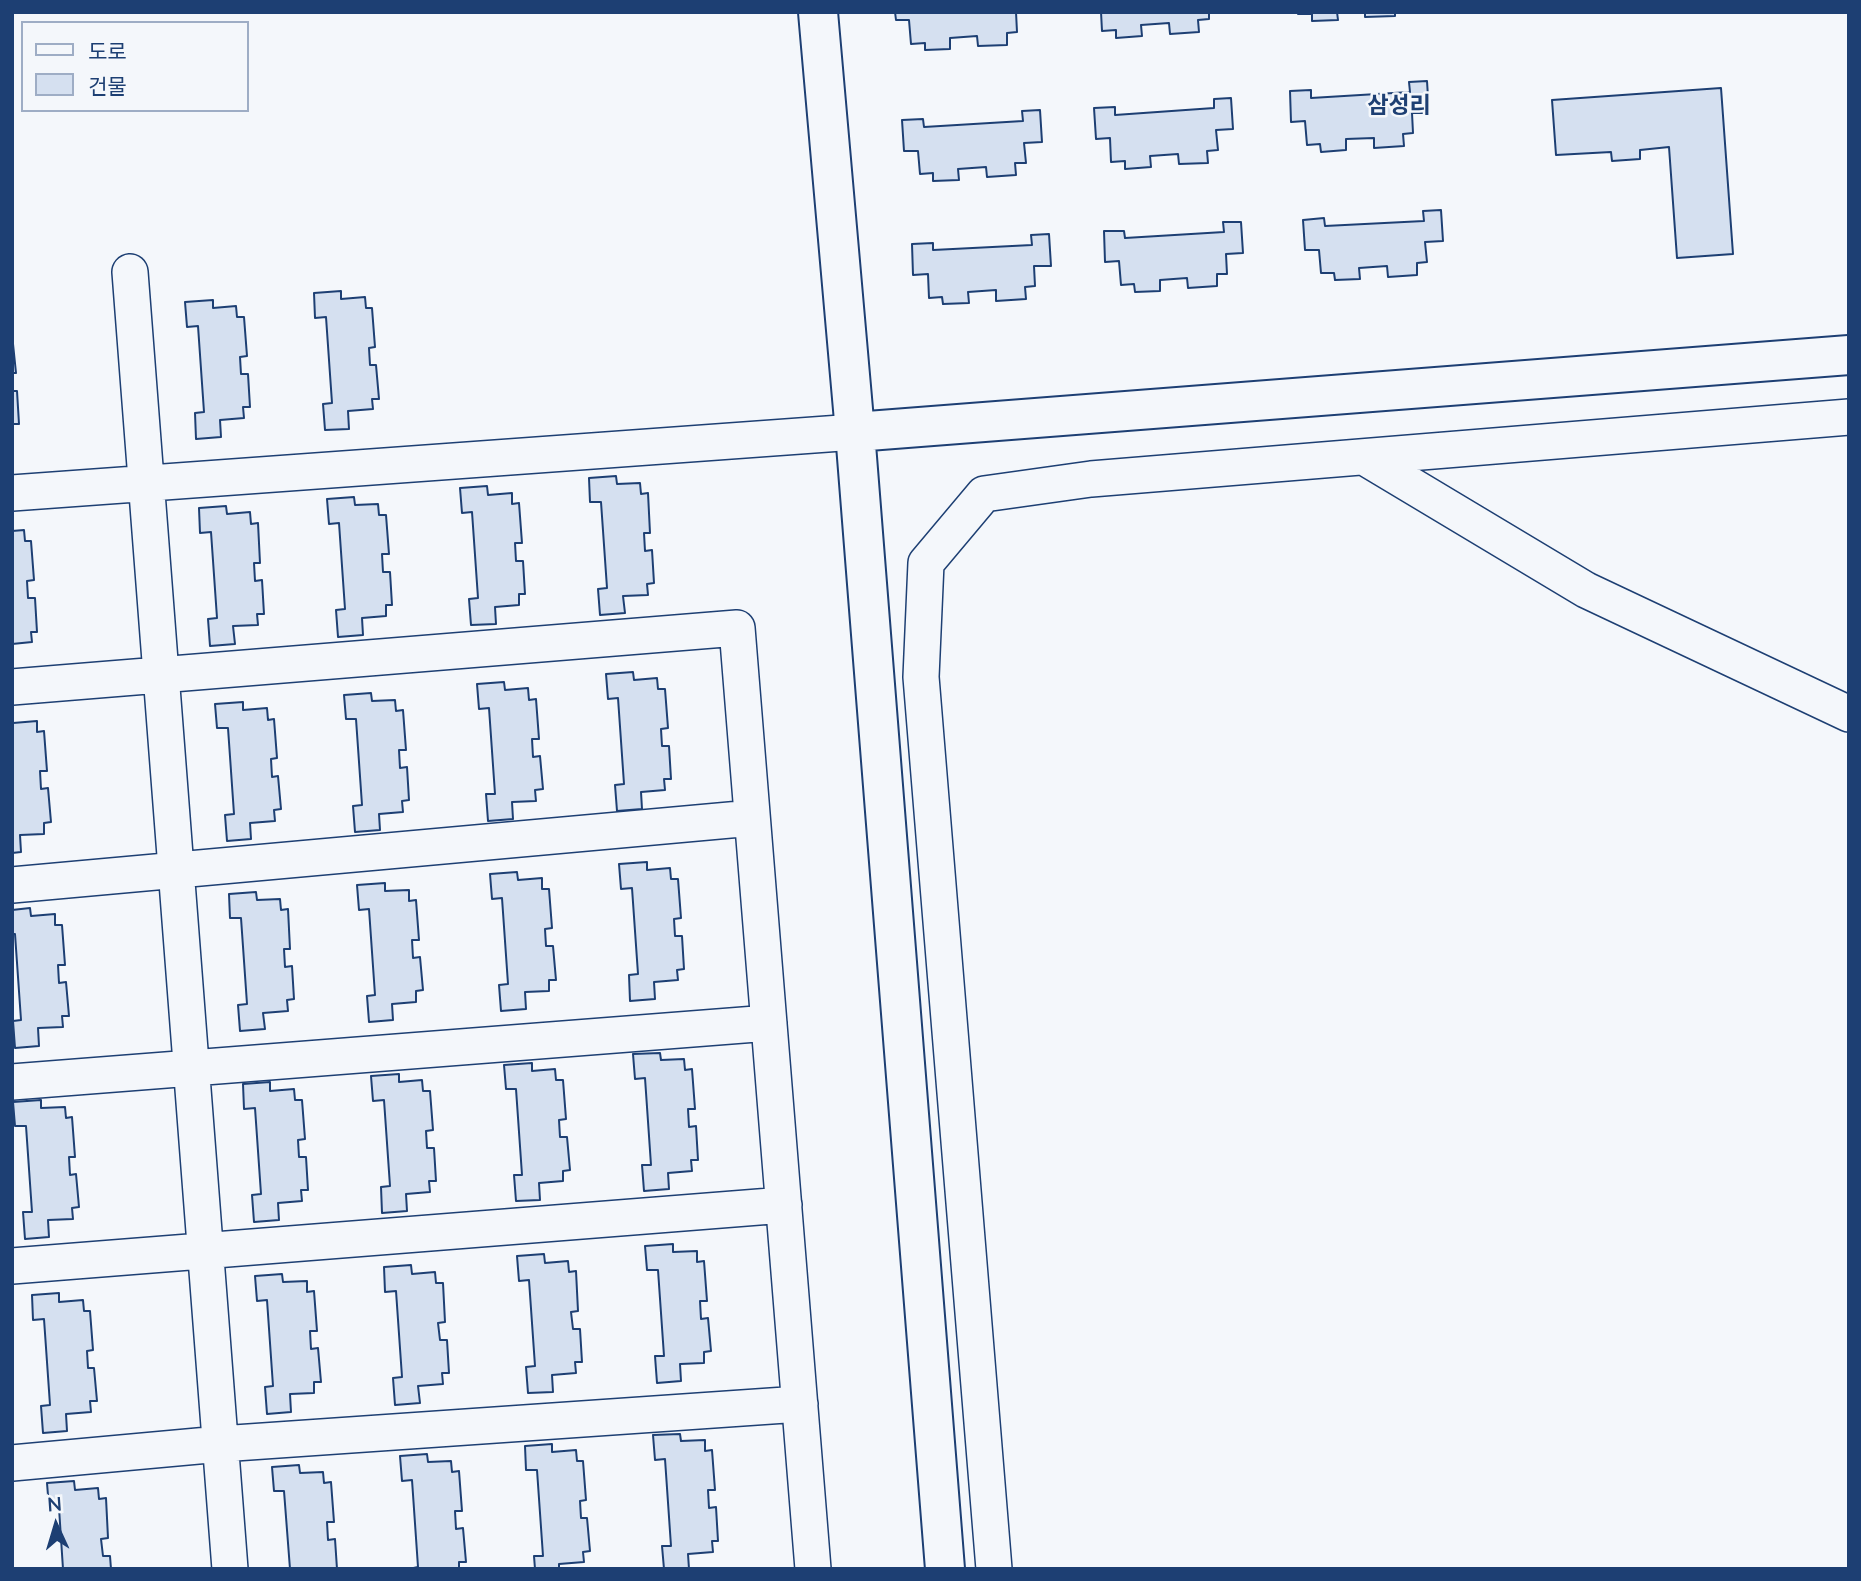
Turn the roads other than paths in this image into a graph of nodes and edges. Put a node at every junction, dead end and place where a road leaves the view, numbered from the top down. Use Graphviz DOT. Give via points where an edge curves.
graph roads {
  1 [pos="818,12"];
  2 [pos="130,272"];
  3 [pos="1849,355"];
  4 [pos="1849,417"];
  5 [pos="855,432"];
  6 [pos="1364,457"];
  7 [pos="146,483"];
  8 [pos="12,493"];
  9 [pos="161,674"];
  10 [pos="12,687"];
  11 [pos="1849,714"];
  12 [pos="752,818"];
  13 [pos="176,870"];
  14 [pos="12,885"];
  15 [pos="769,1023"];
  16 [pos="191,1068"];
  17 [pos="12,1082"];
  18 [pos="784,1205"];
  19 [pos="205,1251"];
  20 [pos="12,1266"];
  21 [pos="800,1404"];
  22 [pos="220,1444"];
  23 [pos="12,1464"];
  24 [pos="230,1569"];
  25 [pos="813,1569"];
  26 [pos="944,1569"];
  27 [pos="994,1569"];
  1 -- 5 [label="main road"];
  2 -- 7 [label="street"];
  3 -- 5 [label="main road"];
  4 -- 6 [label="street"];
  5 -- 7 [label="street"];
  5 -- 26 [label="main road"];
  6 -- 11 [label="street" via="1586,590"];
  6 -- 27 [label="street" via="1091,479 984,494 926,563 921,677"];
  7 -- 8 [label="street"];
  7 -- 9 [label="street"];
  9 -- 10 [label="street"];
  9 -- 12 [label="street" via="737,628"];
  9 -- 13 [label="street"];
  12 -- 13 [label="street"];
  12 -- 15 [label="street"];
  13 -- 14 [label="street"];
  13 -- 16 [label="street"];
  15 -- 16 [label="street"];
  15 -- 18 [label="street"];
  16 -- 17 [label="street"];
  16 -- 19 [label="street"];
  18 -- 19 [label="street"];
  18 -- 21 [label="street"];
  19 -- 20 [label="street"];
  19 -- 22 [label="street"];
  21 -- 22 [label="street"];
  21 -- 25 [label="street"];
  22 -- 23 [label="street"];
  22 -- 24 [label="street"];
}
